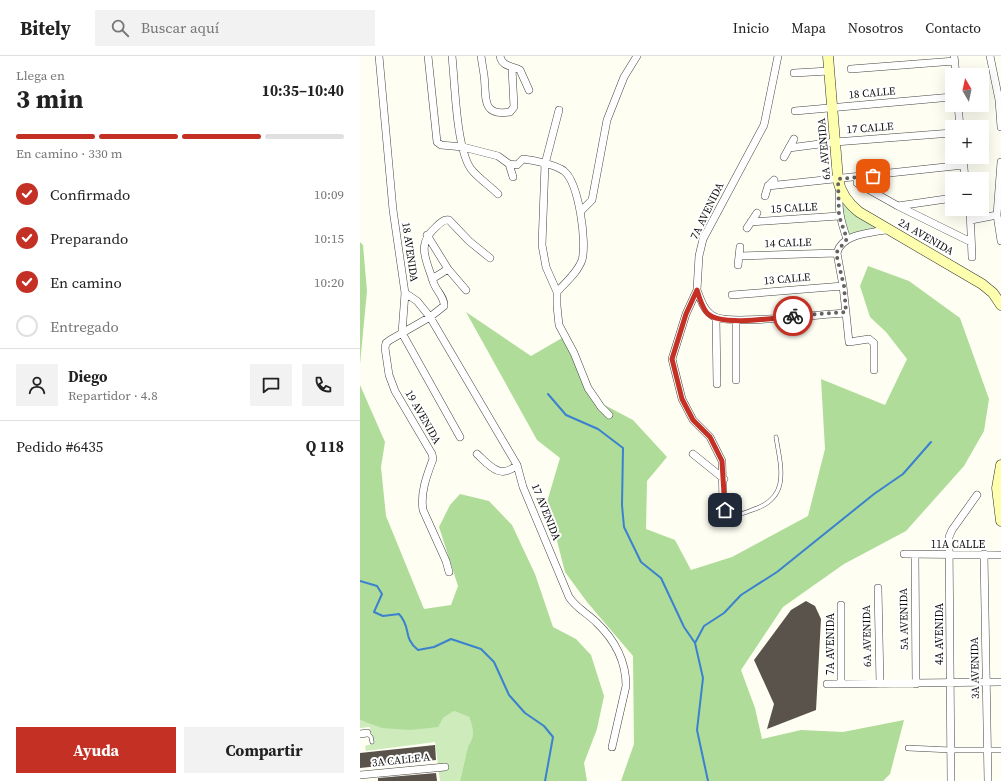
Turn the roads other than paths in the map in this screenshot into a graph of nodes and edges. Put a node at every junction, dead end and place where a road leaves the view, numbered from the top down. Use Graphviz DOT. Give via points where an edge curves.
graph roads {
  1 [pos="379,56"];
  2 [pos="428,56"];
  3 [pos="452,56"];
  4 [pos="481,56"];
  5 [pos="636,56"];
  6 [pos="778,56"];
  7 [pos="828,56"];
  8 [pos="990,56"];
  9 [pos="955,58"];
  10 [pos="500,59"];
  11 [pos="512,68"];
  12 [pos="956,68"];
  13 [pos="851,69"];
  14 [pos="829,71"];
  15 [pos="794,73"];
  16 [pos="529,90"];
  17 [pos="945,98"];
  18 [pos="832,108"];
  19 [pos="559,110"];
  20 [pos="795,111"];
  21 [pos="1001,127"];
  22 [pos="945,134"];
  23 [pos="794,139"];
  24 [pos="835,142"];
  25 [pos="463,147"];
  26 [pos="789,148"];
  27 [pos="784,157"];
  28 [pos="1001,162"];
  29 [pos="509,164"];
  30 [pos="545,164"];
  31 [pos="964,165"];
  32 [pos="965,172"];
  33 [pos="513,177"];
  34 [pos="858,177"];
  35 [pos="838,179"];
  36 [pos="774,180"];
  37 [pos="768,186"];
  38 [pos="840,190"];
  39 [pos="498,194"];
  40 [pos="765,196"];
  41 [pos="945,199"];
  42 [pos="898,206"];
  43 [pos="581,211"];
  44 [pos="758,213"];
  45 [pos="997,215"];
  46 [pos="839,216"];
  47 [pos="971,216"];
  48 [pos="971,220"];
  49 [pos="890,229"];
  50 [pos="427,235"];
  51 [pos="1001,241"];
  52 [pos="844,242"];
  53 [pos="971,242"];
  54 [pos="740,247"];
  55 [pos="836,253"];
  56 [pos="739,256"];
  57 [pos="972,257"];
  58 [pos="490,258"];
  59 [pos="738,265"];
  60 [pos="448,269"];
  61 [pos="432,279"];
  62 [pos="844,286"];
  63 [pos="466,290"];
  64 [pos="697,290"];
  65 [pos="557,292"];
  66 [pos="405,293"];
  67 [pos="732,295"];
  68 [pos="1001,305"];
  69 [pos="846,312"];
  70 [pos="430,317"];
  71 [pos="716,318"];
  72 [pos="736,320"];
  73 [pos="402,333"];
  74 [pos="874,370"];
  75 [pos="736,380"];
  76 [pos="717,384"];
  77 [pos="610,415"];
  78 [pos="460,437"];
  79 [pos="776,437"];
  80 [pos="477,454"];
  81 [pos="693,454"];
  82 [pos="517,465"];
  83 [pos="1000,471"];
  84 [pos="724,479"];
  85 [pos="977,495"];
  86 [pos="1000,504"];
  87 [pos="724,507"];
  88 [pos="1001,521"];
  89 [pos="904,554"];
  90 [pos="984,554"];
  91 [pos="914,555"];
  92 [pos="950,555"];
  93 [pos="1001,555"];
  94 [pos="449,572"];
  95 [pos="878,588"];
  96 [pos="841,605"];
  97 [pos="986,682"];
  98 [pos="1001,682"];
  99 [pos="841,683"];
  100 [pos="950,683"];
  101 [pos="826,684"];
  102 [pos="880,684"];
  103 [pos="916,684"];
  104 [pos="364,733"];
  105 [pos="372,742"];
  106 [pos="612,747"];
  107 [pos="908,748"];
  108 [pos="951,750"];
  109 [pos="987,750"];
  110 [pos="1001,750"];
  111 [pos="445,767"];
  112 [pos="360,775"];
  113 [pos="951,781"];
  114 [pos="988,781"];
  1 -- 66 [label="street, 18 AVENIDA" via="393,210"];
  2 -- 25 [label="street" via="437,142 441,145"];
  3 -- 25 [label="street"];
  4 -- 11 [label="street" via="486,101 488,108 493,112 510,112 514,107"];
  5 -- 43 [label="street" via="624,77 607,120 592,200"];
  6 -- 64 [label="street, 7A AVENIDA" via="764,125 703,239"];
  7 -- 14 [label="main road, 6A AVENIDA"];
  8 -- 21 [label="street" via="999,100"];
  9 -- 12 [label="street"];
  9 -- 13 [label="street"];
  10 -- 11 [label="street"];
  11 -- 16 [label="street" via="520,70"];
  14 -- 15 [label="street"];
  14 -- 18 [label="main road, 6A AVENIDA"];
  17 -- 18 [label="street, 18 CALLE"];
  18 -- 20 [label="street, 18 CALLE"];
  18 -- 24 [label="main road, 6A AVENIDA"];
  19 -- 30 [label="street"];
  22 -- 24 [label="street, 17 CALLE"];
  23 -- 26 [label="street"];
  24 -- 26 [label="street, 17 CALLE"];
  24 -- 35 [label="main road, 6A AVENIDA"];
  25 -- 29 [label="street" via="498,156"];
  25 -- 39 [label="street" via="471,168"];
  26 -- 27 [label="street"];
  28 -- 45 [label="street"];
  29 -- 30 [label="street" via="517,165 523,159"];
  29 -- 33 [label="street"];
  30 -- 43 [label="street" via="564,172 572,182"];
  30 -- 65 [label="street" via="542,245 546,267"];
  31 -- 32 [label="street"];
  31 -- 34 [label="street"];
  34 -- 35 [label="street"];
  34 -- 42 [label="street" via="857,183"];
  35 -- 37 [label="street"];
  35 -- 38 [label="main road, 6A AVENIDA"];
  36 -- 37 [label="street"];
  37 -- 40 [label="street"];
  38 -- 46 [label="street, 6A AVENIDA"];
  38 -- 49 [label="main road, 2A AVENIDA" via="854,208"];
  41 -- 42 [label="street"];
  42 -- 53 [label="street"];
  43 -- 65 [label="street" via="582,260"];
  44 -- 46 [label="street, 15 CALLE" via="749,225"];
  45 -- 48 [label="street"];
  45 -- 51 [label="street"];
  46 -- 52 [label="street, 6A AVENIDA"];
  47 -- 48 [label="street, 2A AVENIDA"];
  48 -- 53 [label="street, 2A AVENIDA"];
  49 -- 52 [label="street"];
  49 -- 68 [label="main road, 2A AVENIDA" via="982,284 993,293"];
  50 -- 58 [label="street" via="449,220"];
  50 -- 60 [label="street"];
  50 -- 61 [label="street" via="424,246"];
  52 -- 55 [label="street"];
  53 -- 57 [label="street, 2A AVENIDA"];
  54 -- 56 [label="street"];
  55 -- 56 [label="street, 14 CALLE"];
  55 -- 62 [label="street"];
  56 -- 59 [label="street"];
  60 -- 61 [label="street"];
  60 -- 63 [label="street"];
  61 -- 70 [label="street" via="444,306"];
  62 -- 67 [label="street, 13 CALLE"];
  62 -- 69 [label="street"];
  64 -- 71 [label="street" via="708,313"];
  64 -- 84 [label="street, 7A AVENIDA" via="686,314 672,359 682,399 693,420 713,443 722,461"];
  65 -- 77 [label="street" via="559,325 588,388"];
  66 -- 70 [label="street, 17 AVENIDA" via="417,301"];
  66 -- 73 [label="street, 18 AVENIDA"];
  69 -- 72 [label="street"];
  69 -- 74 [label="street" via="849,342 869,339 873,341"];
  70 -- 73 [label="street"];
  70 -- 82 [label="street, 17 AVENIDA"];
  71 -- 72 [label="street"];
  71 -- 76 [label="street"];
  72 -- 75 [label="street"];
  73 -- 78 [label="street"];
  73 -- 94 [label="street, 19 AVENIDA" via="386,343 389,375 432,454 433,459 422,493 423,510"];
  79 -- 87 [label="lane" via="782,476 776,493 766,504 756,509 731,515"];
  80 -- 82 [label="street" via="499,472 511,470"];
  81 -- 84 [label="street"];
  82 -- 106 [label="street, 17 AVENIDA" via="523,487 569,597 579,610 596,622 610,637 623,664 626,686"];
  83 -- 86 [label="main road" via="997,488"];
  84 -- 87 [label="street, 7A AVENIDA"];
  85 -- 92 [label="street, 4A AVENIDA" via="950,533"];
  86 -- 88 [label="main road"];
  89 -- 91 [label="street, 11A CALLE"];
  90 -- 92 [label="street, 11A CALLE"];
  90 -- 93 [label="street, 11A CALLE"];
  90 -- 97 [label="street, 3A AVENIDA"];
  91 -- 92 [label="street, 11A CALLE"];
  91 -- 103 [label="street, 5A AVENIDA"];
  92 -- 100 [label="street, 4A AVENIDA"];
  95 -- 102 [label="street, 6A AVENIDA"];
  96 -- 99 [label="street, 7A AVENIDA"];
  97 -- 98 [label="street"];
  97 -- 100 [label="street"];
  97 -- 109 [label="street, 3A AVENIDA"];
  99 -- 101 [label="street"];
  99 -- 102 [label="street"];
  100 -- 103 [label="street"];
  100 -- 108 [label="street, 4A AVENIDA"];
  102 -- 103 [label="street"];
  104 -- 105 [label="lane" via="371,737"];
  107 -- 108 [label="street"];
  108 -- 109 [label="street"];
  108 -- 113 [label="street, 4A AVENIDA"];
  109 -- 110 [label="street"];
  109 -- 114 [label="street, 3A AVENIDA"];
  111 -- 112 [label="street, 3A CALLE A"];
}
